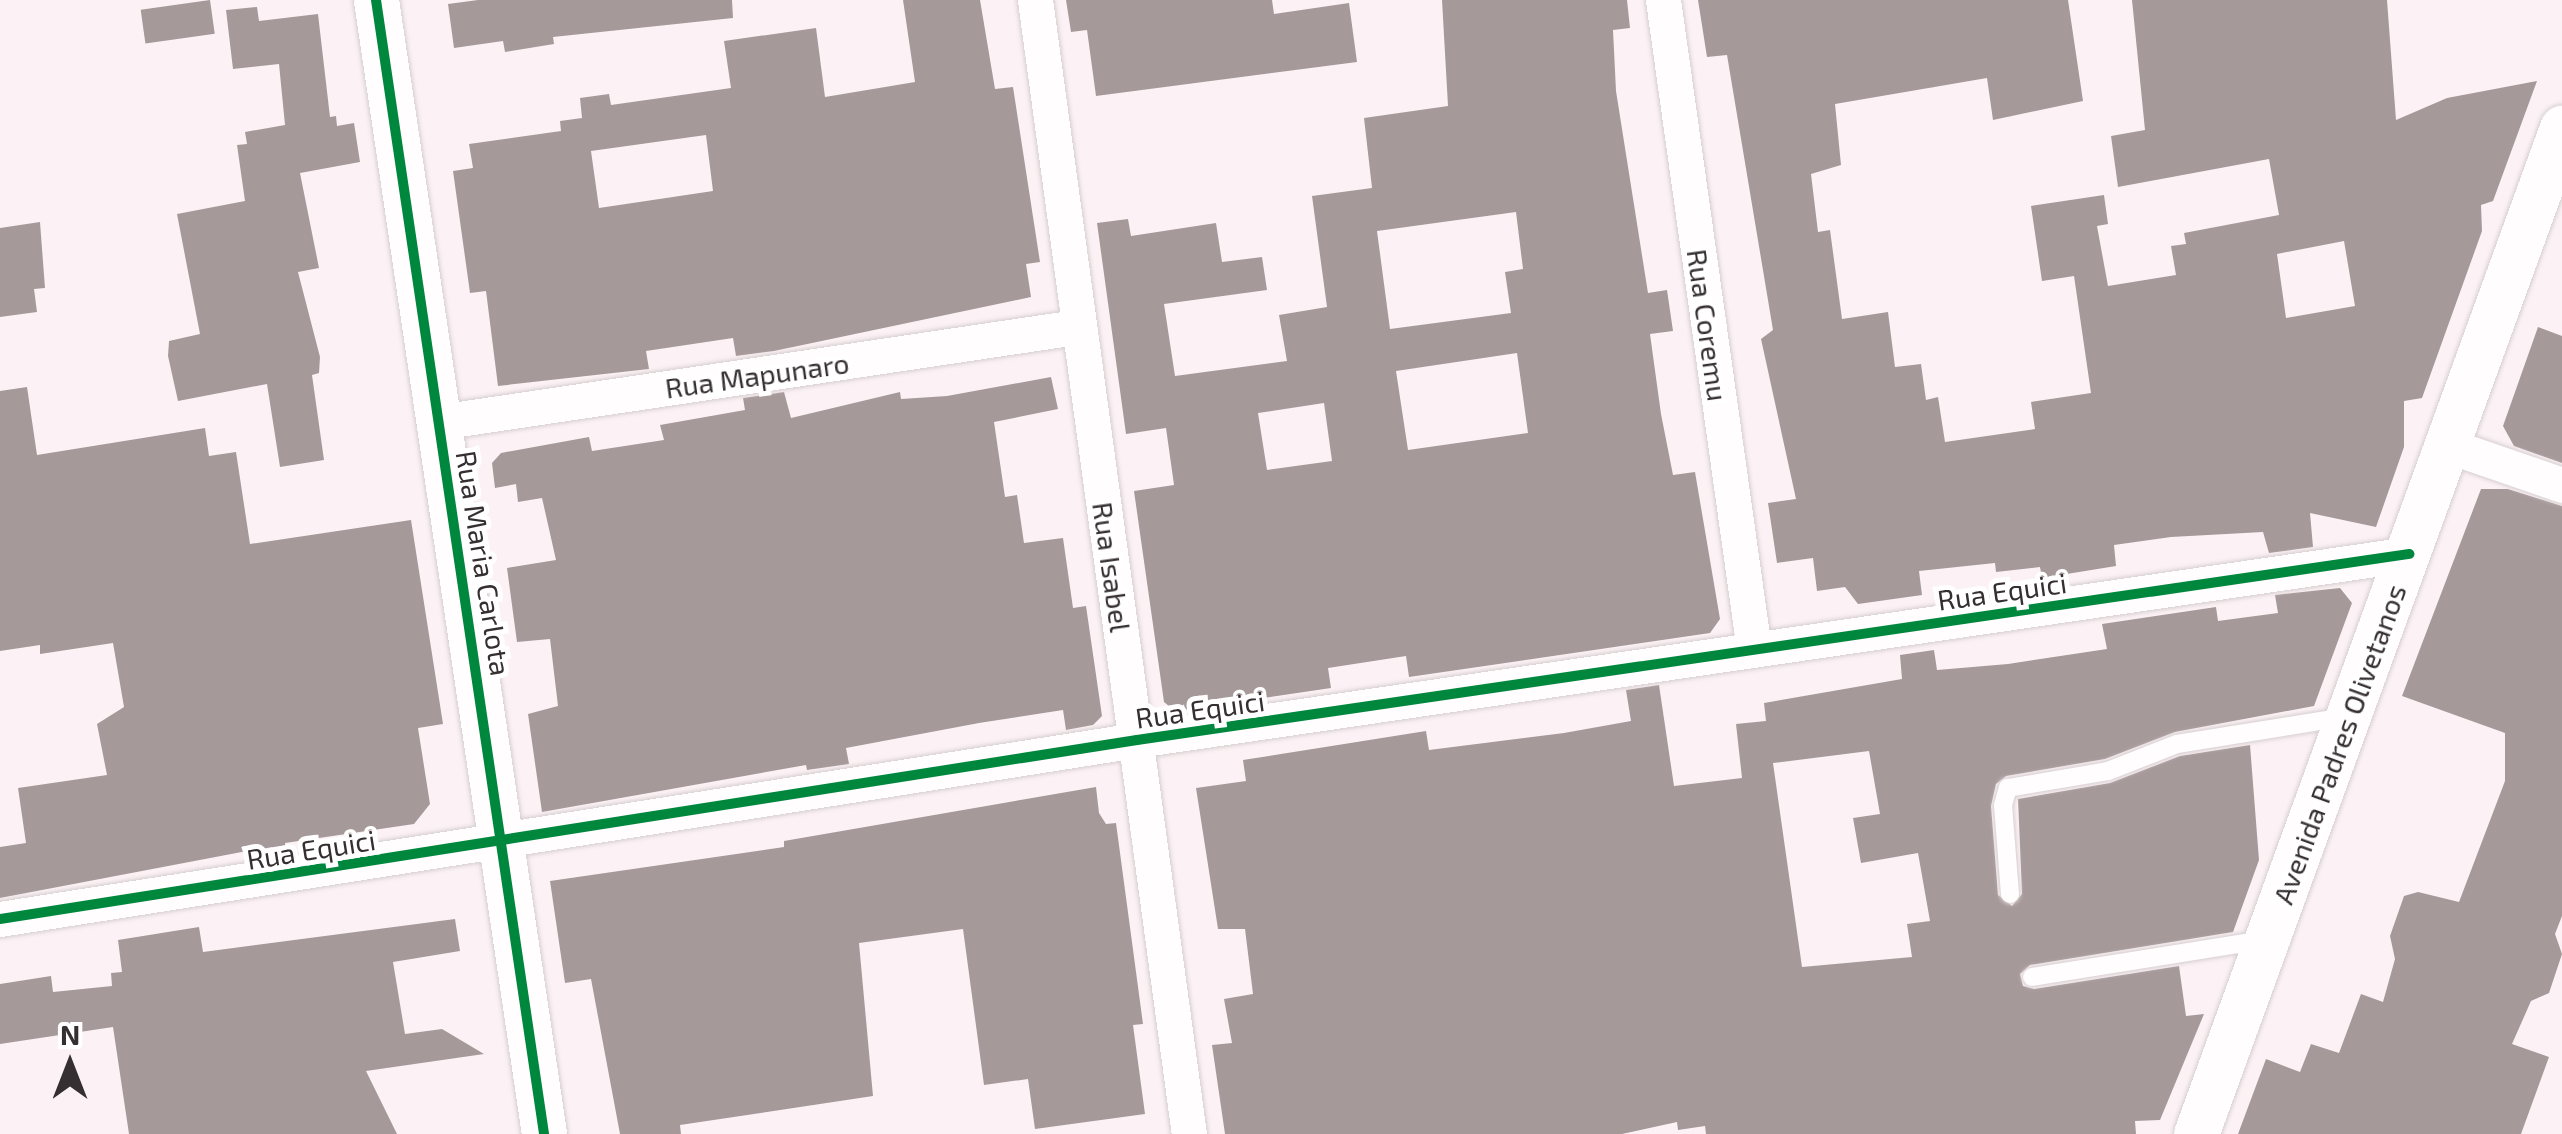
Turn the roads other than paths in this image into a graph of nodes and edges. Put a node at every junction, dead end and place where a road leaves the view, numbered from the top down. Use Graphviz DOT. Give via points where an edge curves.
graph roads {
  1 [pos="376,0"];
  2 [pos="1035,0"];
  3 [pos="1664,0"];
  4 [pos="2562,128"];
  5 [pos="1076,328"];
  6 [pos="439,422"];
  7 [pos="2449,446"];
  8 [pos="2562,485"];
  9 [pos="2408,554"];
  10 [pos="1754,650"];
  11 [pos="2350,716"];
  12 [pos="1138,740"];
  13 [pos="505,843"];
  14 [pos="2010,894"];
  15 [pos="0,918"];
  16 [pos="2269,938"];
  17 [pos="2032,977"];
  18 [pos="544,1134"];
  19 [pos="1189,1134"];
  20 [pos="2196,1134"];
  1 -- 6 [label="street, Rua Maria Carlota"];
  2 -- 5 [label="street, Rua Isabel"];
  3 -- 10 [label="street, Rua Coremu"];
  4 -- 7 [label="street, Avenida Padres Olivetanos"];
  5 -- 6 [label="street, Rua Mapunaro"];
  5 -- 12 [label="street, Rua Isabel"];
  6 -- 13 [label="street, Rua Maria Carlota"];
  7 -- 8 [label="street"];
  7 -- 9 [label="street, Avenida Padres Olivetanos"];
  9 -- 10 [label="street, Rua Equici"];
  9 -- 11 [label="street, Avenida Padres Olivetanos"];
  10 -- 12 [label="street, Rua Equici"];
  11 -- 14 [label="lane" via="2177,744 2108,771 2008,788 2003,805"];
  11 -- 16 [label="street, Avenida Padres Olivetanos"];
  12 -- 13 [label="street, Rua Equici"];
  12 -- 19 [label="street, Rua Isabel"];
  13 -- 15 [label="street, Rua Equici"];
  13 -- 18 [label="street, Rua Maria Carlota"];
  16 -- 17 [label="lane"];
  16 -- 20 [label="street, Avenida Padres Olivetanos"];
}
